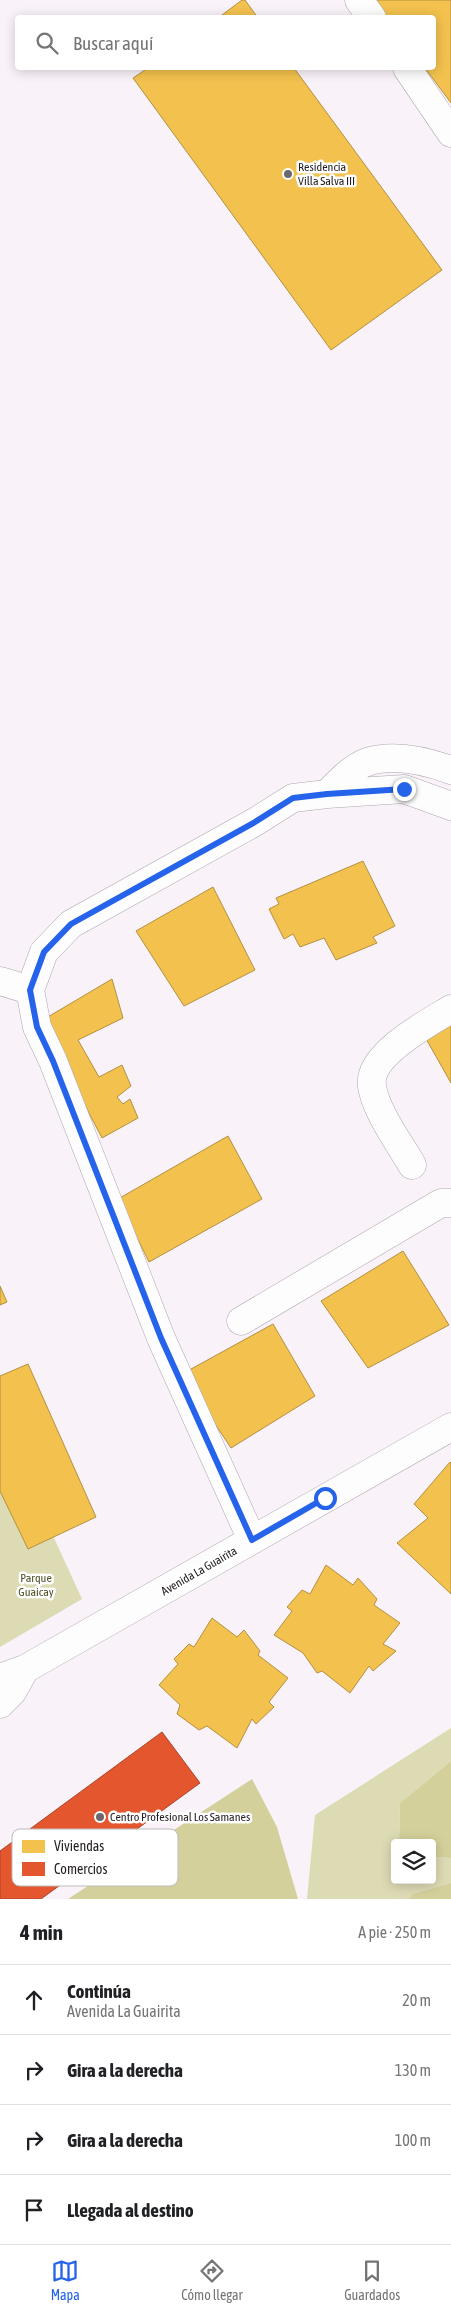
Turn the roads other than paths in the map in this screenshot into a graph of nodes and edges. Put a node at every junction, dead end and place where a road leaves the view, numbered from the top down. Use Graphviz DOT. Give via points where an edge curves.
graph roads {
  1 [pos="359,0"];
  2 [pos="370,15"];
  3 [pos="408,70"];
  4 [pos="451,133"];
  5 [pos="451,770"];
  6 [pos="327,794"];
  7 [pos="451,806"];
  8 [pos="0,981"];
  9 [pos="30,990"];
  10 [pos="451,1009"];
  11 [pos="412,1165"];
  12 [pos="451,1203"];
  13 [pos="241,1321"];
  14 [pos="451,1427"];
  15 [pos="252,1540"];
  16 [pos="12,1674"];
  17 [pos="0,1704"];
  1 -- 2 [label="street"];
  3 -- 4 [label="street"];
  5 -- 6 [label="street" via="408,759 366,762 346,775"];
  6 -- 7 [label="street" via="404,789"];
  6 -- 9 [label="street" via="293,798 71,924 44,952"];
  8 -- 9 [label="street"];
  9 -- 15 [label="street" via="37,1027 161,1338"];
  10 -- 11 [label="street" via="380,1059 373,1071 372,1086 379,1106"];
  12 -- 13 [label="street" via="441,1203"];
  14 -- 15 [label="street, Avenida La Guairita"];
  15 -- 16 [label="street, Avenida La Guairita"];
  16 -- 17 [label="street, Avenida La Guairita" via="12,1692"];
}
